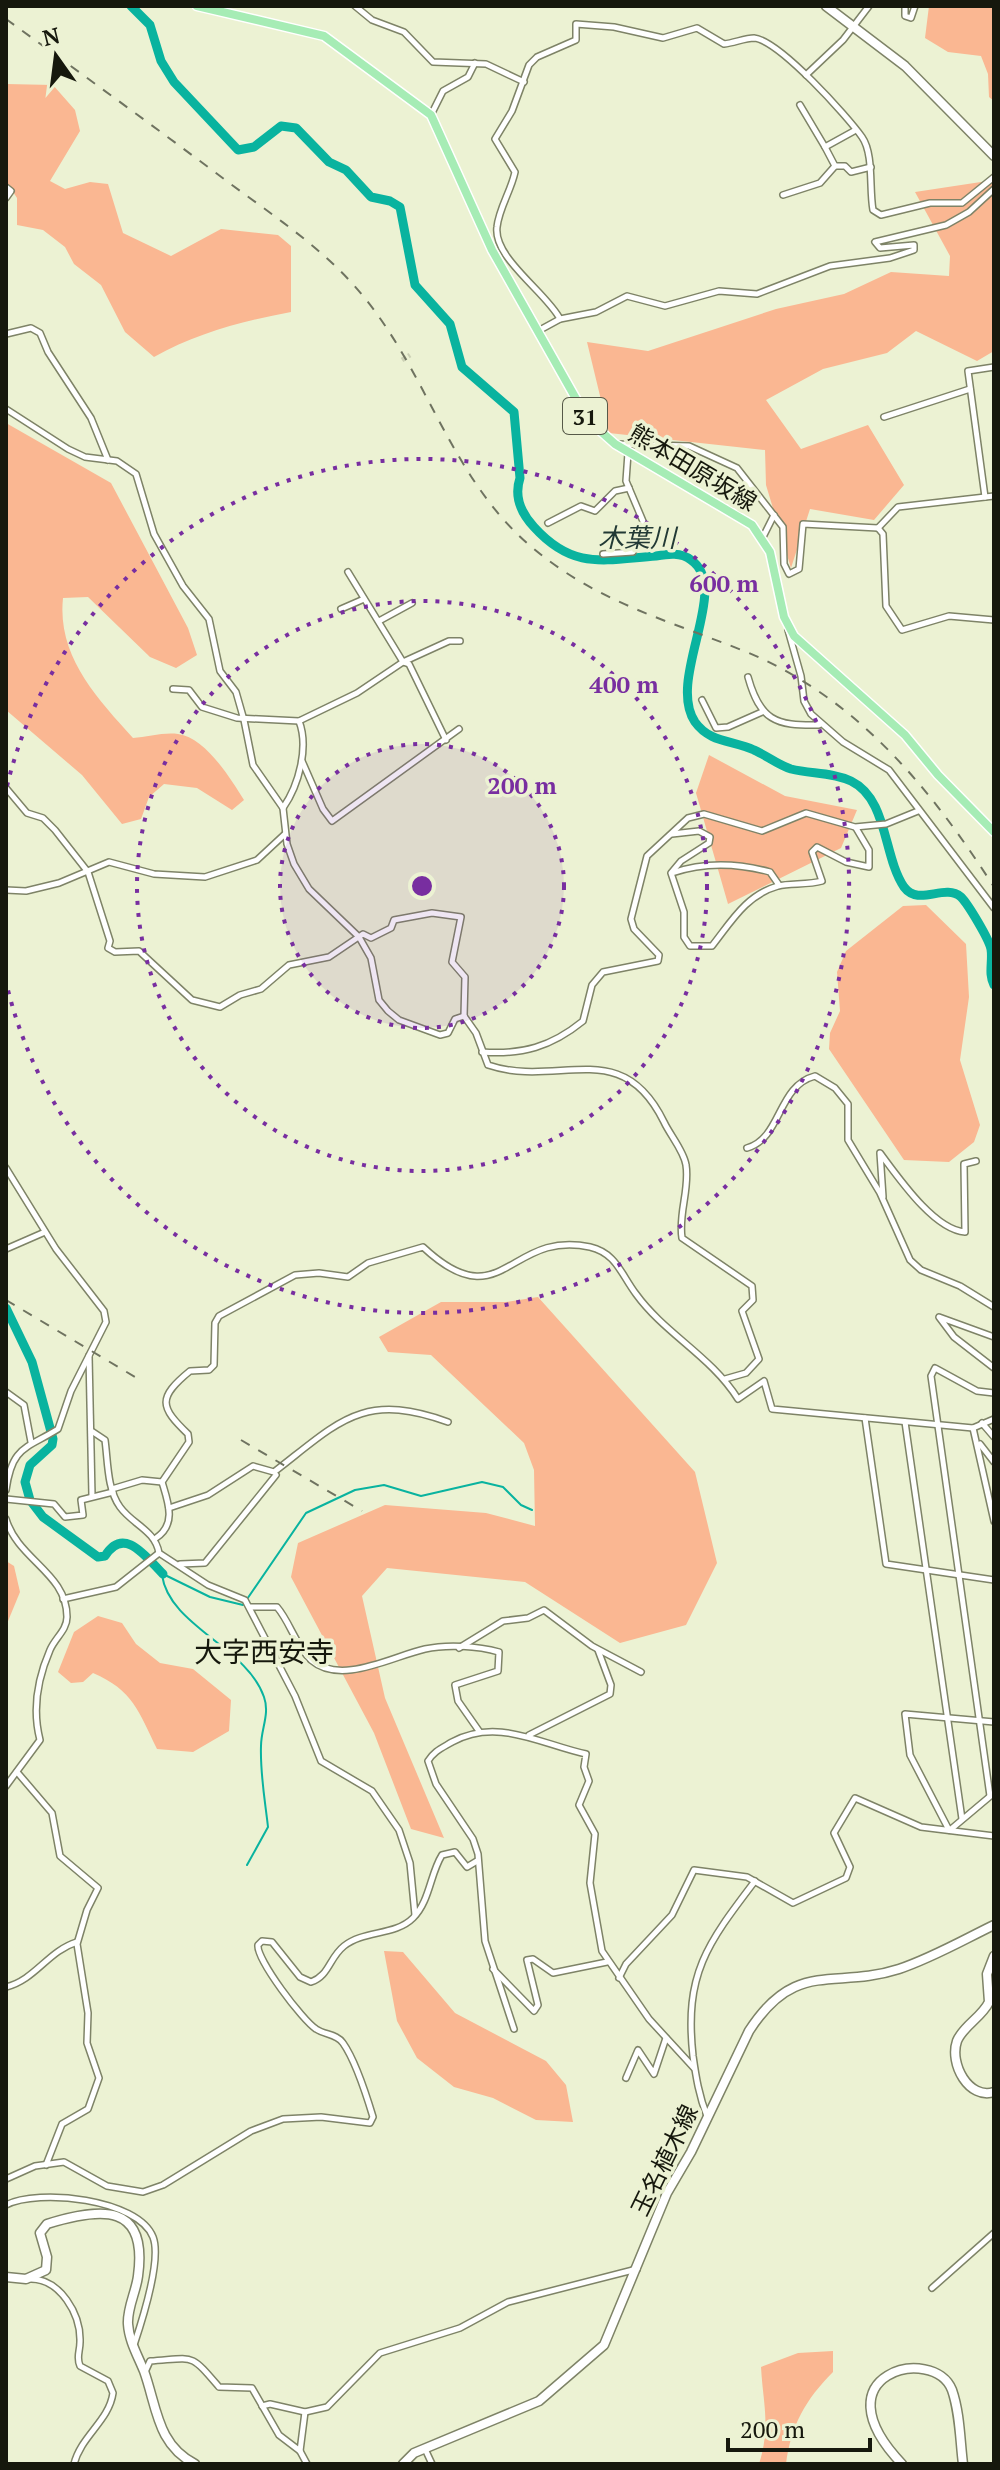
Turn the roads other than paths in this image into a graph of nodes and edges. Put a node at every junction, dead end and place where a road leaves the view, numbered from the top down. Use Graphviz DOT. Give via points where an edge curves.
graph roads {
  1 [pos="197,6"];
  2 [pos="355,6"];
  3 [pos="826,6"];
  4 [pos="869,6"];
  5 [pos="905,6"];
  6 [pos="915,6"];
  7 [pos="852,28"];
  8 [pos="475,63"];
  9 [pos="806,75"];
  10 [pos="524,82"];
  11 [pos="800,105"];
  12 [pos="431,115"];
  13 [pos="854,131"];
  14 [pos="825,147"];
  15 [pos="994,156"];
  16 [pos="835,166"];
  17 [pos="871,167"];
  18 [pos="994,177"];
  19 [pos="6,187"];
  20 [pos="994,189"];
  21 [pos="783,195"];
  22 [pos="6,198"];
  23 [pos="560,319"];
  24 [pos="537,331"];
  25 [pos="6,334"];
  26 [pos="994,367"];
  27 [pos="970,389"];
  28 [pos="6,409"];
  29 [pos="884,417"];
  30 [pos="615,444"];
  31 [pos="628,452"];
  32 [pos="108,460"];
  33 [pos="629,488"];
  34 [pos="994,496"];
  35 [pos="985,497"];
  36 [pos="774,515"];
  37 [pos="548,523"];
  38 [pos="878,528"];
  39 [pos="763,537"];
  40 [pos="603,554"];
  41 [pos="348,572"];
  42 [pos="364,599"];
  43 [pos="412,603"];
  44 [pos="341,609"];
  45 [pos="784,617"];
  46 [pos="994,620"];
  47 [pos="379,621"];
  48 [pos="460,641"];
  49 [pos="403,662"];
  50 [pos="748,677"];
  51 [pos="173,689"];
  52 [pos="702,700"];
  53 [pos="762,712"];
  54 [pos="244,720"];
  55 [pos="299,721"];
  56 [pos="820,725"];
  57 [pos="459,729"];
  58 [pos="446,740"];
  59 [pos="302,761"];
  60 [pos="6,788"];
  61 [pos="283,808"];
  62 [pos="918,811"];
  63 [pos="992,826"];
  64 [pos="855,827"];
  65 [pos="286,833"];
  66 [pos="671,834"];
  67 [pos="88,872"];
  68 [pos="671,873"];
  69 [pos="779,885"];
  70 [pos="6,890"];
  71 [pos="994,908"];
  72 [pos="359,937"];
  73 [pos="464,1016"];
  74 [pos="482,1052"];
  75 [pos="747,1148"];
  76 [pos="976,1161"];
  77 [pos="6,1168"];
  78 [pos="883,1202"];
  79 [pos="45,1232"];
  80 [pos="6,1249"];
  81 [pos="994,1307"];
  82 [pos="994,1337"];
  83 [pos="89,1355"];
  84 [pos="994,1368"];
  85 [pos="725,1379"];
  86 [pos="6,1392"];
  87 [pos="994,1393"];
  88 [pos="865,1418"];
  89 [pos="994,1419"];
  90 [pos="448,1422"];
  91 [pos="905,1422"];
  92 [pos="982,1423"];
  93 [pos="938,1424"];
  94 [pos="973,1428"];
  95 [pos="93,1432"];
  96 [pos="994,1437"];
  97 [pos="976,1440"];
  98 [pos="31,1442"];
  99 [pos="994,1462"];
  100 [pos="276,1475"];
  101 [pos="162,1482"];
  102 [pos="6,1490"];
  103 [pos="112,1490"];
  104 [pos="92,1496"];
  105 [pos="6,1499"];
  106 [pos="169,1508"];
  107 [pos="6,1519"];
  108 [pos="994,1521"];
  109 [pos="156,1538"];
  110 [pos="159,1553"];
  111 [pos="175,1563"];
  112 [pos="926,1571"];
  113 [pos="960,1576"];
  114 [pos="994,1580"];
  115 [pos="63,1599"];
  116 [pos="250,1607"];
  117 [pos="458,1649"];
  118 [pos="597,1649"];
  119 [pos="641,1672"];
  120 [pos="946,1717"];
  121 [pos="979,1721"];
  122 [pos="994,1722"];
  123 [pos="479,1731"];
  124 [pos="528,1735"];
  125 [pos="17,1772"];
  126 [pos="6,1786"];
  127 [pos="992,1795"];
  128 [pos="962,1819"];
  129 [pos="949,1830"];
  130 [pos="994,1836"];
  131 [pos="477,1861"];
  132 [pos="755,1881"];
  133 [pos="415,1916"];
  134 [pos="994,1925"];
  135 [pos="78,1942"];
  136 [pos="994,1956"];
  137 [pos="607,1962"];
  138 [pos="492,1969"];
  139 [pos="619,1979"];
  140 [pos="6,1987"];
  141 [pos="514,2029"];
  142 [pos="666,2037"];
  143 [pos="694,2068"];
  144 [pos="626,2078"];
  145 [pos="994,2092"];
  146 [pos="707,2117"];
  147 [pos="46,2165"];
  148 [pos="6,2179"];
  149 [pos="6,2205"];
  150 [pos="994,2233"];
  151 [pos="637,2269"];
  152 [pos="6,2277"];
  153 [pos="26,2279"];
  154 [pos="932,2288"];
  155 [pos="133,2346"];
  156 [pos="145,2373"];
  157 [pos="262,2406"];
  158 [pos="305,2412"];
  159 [pos="425,2449"];
  160 [pos="300,2451"];
  161 [pos="74,2464"];
  162 [pos="195,2464"];
  163 [pos="307,2464"];
  164 [pos="403,2464"];
  165 [pos="432,2464"];
  166 [pos="902,2464"];
  167 [pos="963,2464"];
  1 -- 12 [label="main road, 熊本田原坂線 / 31" via="324,36"];
  2 -- 8 [label="street" via="372,20 404,32 433,62"];
  3 -- 7 [label="main road"];
  4 -- 7 [label="street"];
  5 -- 6 [label="street" via="905,16 911,18"];
  7 -- 9 [label="street"];
  7 -- 15 [label="main road" via="905,66"];
  8 -- 10 [label="street" via="507,71"];
  8 -- 12 [label="street" via="468,77 443,91"];
  9 -- 10 [label="street" via="756,38 724,44 697,28 663,38 578,23 576,40 537,57"];
  9 -- 13 [label="street" via="842,110"];
  10 -- 23 [label="street" via="495,139 515,172 496,236"];
  11 -- 14 [label="street"];
  12 -- 24 [label="main road, 熊本田原坂線 / 31" via="492,250"];
  13 -- 14 [label="street"];
  13 -- 17 [label="street" via="863,138"];
  14 -- 16 [label="street"];
  16 -- 17 [label="street" via="851,172"];
  16 -- 21 [label="street" via="820,183"];
  17 -- 18 [label="street" via="873,210 881,215 930,203 962,203"];
  19 -- 22 [label="street" via="11,193"];
  20 -- 23 [label="street" via="946,225 875,242 880,248 914,245 908,253 830,266 765,293 719,291 665,306 627,296 596,312"];
  23 -- 24 [label="street"];
  24 -- 30 [label="main road, 熊本田原坂線 / 31" via="588,420"];
  25 -- 32 [label="street" via="31,328 40,333 91,418"];
  26 -- 27 [label="street" via="968,371"];
  27 -- 29 [label="street"];
  27 -- 35 [label="street"];
  28 -- 32 [label="street" via="68,449"];
  30 -- 31 [label="main road, 熊本田原坂線 / 31"];
  30 -- 36 [label="street" via="689,446 728,463 745,476"];
  31 -- 33 [label="street"];
  31 -- 39 [label="main road, 熊本田原坂線 / 31" via="738,516"];
  32 -- 54 [label="street" via="125,464 136,474 154,534 209,619 220,671 236,692"];
  33 -- 37 [label="street" via="615,491 595,511 581,506"];
  33 -- 40 [label="street" via="645,526 633,552"];
  34 -- 35 [label="street"];
  35 -- 38 [label="street" via="898,507"];
  36 -- 38 [label="street" via="783,527 789,574 799,569 803,524"];
  36 -- 39 [label="street"];
  38 -- 46 [label="street" via="883,534 886,606 902,630 949,616"];
  39 -- 45 [label="main road, 熊本田原坂線"];
  41 -- 42 [label="street"];
  42 -- 44 [label="street"];
  42 -- 47 [label="street"];
  43 -- 47 [label="street"];
  45 -- 56 [label="street" via="804,701"];
  45 -- 63 [label="main road, 熊本田原坂線" via="804,648 905,735 946,784"];
  47 -- 49 [label="street"];
  48 -- 49 [label="street"];
  49 -- 55 [label="street" via="357,693"];
  49 -- 58 [label="street" via="425,693"];
  50 -- 53 [label="street"];
  51 -- 54 [label="street" via="189,690 202,707"];
  52 -- 53 [label="street" via="716,728"];
  53 -- 56 [label="street" via="786,725"];
  54 -- 55 [label="street"];
  54 -- 61 [label="street" via="253,765"];
  55 -- 59 [label="street" via="305,736"];
  56 -- 62 [label="street" via="880,762"];
  57 -- 58 [label="street"];
  58 -- 59 [label="street" via="332,821"];
  59 -- 61 [label="street"];
  60 -- 67 [label="street" via="27,813 43,818 55,830"];
  61 -- 65 [label="street"];
  62 -- 64 [label="street" via="886,824"];
  62 -- 71 [label="street"];
  64 -- 66 [label="street" via="806,813 762,831 704,814 688,818"];
  64 -- 69 [label="street" via="869,850 869,867 817,847 812,852 822,881 801,887"];
  65 -- 67 [label="street" via="257,860 205,877 154,874 109,862"];
  65 -- 72 [label="street" via="294,864 309,889"];
  66 -- 68 [label="street" via="691,830 710,837"];
  66 -- 74 [label="street" via="647,856 631,919 659,955 658,961 603,972 592,985 583,1021 559,1039 526,1052"];
  67 -- 70 [label="street" via="26,891"];
  67 -- 72 [label="street" via="108,948 139,951 201,1004 220,1007 261,989 280,970 329,957"];
  68 -- 69 [label="street" via="709,863 770,872"];
  68 -- 69 [label="street" via="684,912 684,937 690,946 700,948 712,946 742,906"];
  72 -- 73 [label="street" via="371,958 379,1000 399,1020 440,1035"];
  72 -- 73 [label="street" via="381,934 394,920 414,914 461,917 452,962 465,977"];
  73 -- 74 [label="street"];
  74 -- 85 [label="street" via="488,1065 503,1070 611,1073 639,1084 650,1095 687,1169 682,1238 752,1286 753,1300 742,1311 759,1359 746,1373"];
  75 -- 78 [label="street" via="761,1142 796,1085 815,1076 824,1079 848,1104 848,1140"];
  76 -- 78 [label="street" via="964,1164 965,1232 931,1213 880,1153"];
  77 -- 79 [label="street"];
  78 -- 81 [label="street" via="915,1266"];
  79 -- 80 [label="street"];
  79 -- 83 [label="street" via="104,1311 106,1322"];
  82 -- 84 [label="street" via="939,1317 954,1337"];
  83 -- 95 [label="street"];
  83 -- 98 [label="street" via="58,1429"];
  85 -- 88 [label="street" via="738,1399 764,1381 772,1409"];
  85 -- 101 [label="street" via="659,1320 617,1263 600,1250 557,1244 496,1273 473,1277 453,1272 423,1247 368,1263 348,1277 295,1275 219,1316 214,1365 190,1371 169,1391 164,1404 189,1442"];
  86 -- 98 [label="street" via="24,1405"];
  87 -- 93 [label="street" via="977,1391 935,1368 931,1382"];
  88 -- 91 [label="street"];
  88 -- 112 [label="street" via="886,1564"];
  89 -- 92 [label="street"];
  90 -- 106 [label="street" via="422,1413 372,1408 343,1419 274,1472 253,1466 208,1495"];
  91 -- 93 [label="street"];
  91 -- 112 [label="street"];
  92 -- 94 [label="street"];
  92 -- 96 [label="street"];
  93 -- 94 [label="street"];
  93 -- 113 [label="street"];
  94 -- 97 [label="street"];
  95 -- 103 [label="street" via="105,1440"];
  95 -- 104 [label="street"];
  97 -- 99 [label="street"];
  97 -- 108 [label="street"];
  98 -- 102 [label="street" via="13,1461"];
  100 -- 111 [label="street" via="205,1563"];
  101 -- 103 [label="street" via="142,1480"];
  101 -- 106 [label="street"];
  103 -- 104 [label="street"];
  103 -- 109 [label="street" via="130,1518"];
  104 -- 105 [label="street" via="81,1500 83,1515 65,1517 54,1504"];
  106 -- 109 [label="street" via="165,1531"];
  107 -- 115 [label="street" via="13,1539 54,1579"];
  109 -- 110 [label="street"];
  110 -- 111 [label="street"];
  110 -- 115 [label="street" via="116,1587"];
  111 -- 116 [label="street"];
  112 -- 113 [label="street"];
  112 -- 120 [label="street"];
  113 -- 114 [label="street"];
  113 -- 121 [label="street"];
  115 -- 125 [label="street" via="66,1624 51,1647 34,1706 40,1740"];
  116 -- 117 [label="street" via="277,1607 311,1660 332,1667 358,1670 428,1648"];
  116 -- 133 [label="street" via="321,1761 372,1791 399,1830 410,1863"];
  117 -- 118 [label="street" via="503,1621 544,1610"];
  117 -- 123 [label="street" via="485,1648 500,1654 498,1671 455,1685 458,1701"];
  118 -- 119 [label="street"];
  118 -- 124 [label="street" via="610,1694"];
  120 -- 121 [label="street"];
  120 -- 128 [label="street"];
  120 -- 129 [label="street" via="905,1714 910,1755"];
  121 -- 122 [label="street"];
  121 -- 127 [label="street"];
  123 -- 124 [label="street"];
  123 -- 131 [label="street" via="435,1751 428,1761 436,1784 473,1839"];
  124 -- 137 [label="street" via="586,1754 589,1781 579,1805 595,1834 590,1883 596,1932"];
  125 -- 126 [label="street"];
  125 -- 135 [label="street" via="52,1813 60,1856 98,1888"];
  127 -- 128 [label="street"];
  128 -- 129 [label="street"];
  129 -- 130 [label="street"];
  129 -- 132 [label="street" via="921,1827 855,1798 834,1833 850,1867 846,1878 793,1903"];
  131 -- 133 [label="street" via="467,1867 455,1852 442,1855"];
  131 -- 138 [label="street"];
  132 -- 139 [label="street" via="694,1870 672,1915 626,1964"];
  132 -- 143 [label="street" via="695,1976 690,2005"];
  133 -- 147 [label="street" via="399,1927 351,1942 323,1978 311,1982 300,1977 272,1942 258,1945 261,1961 314,2028 345,2046 364,2089 370,2123 283,2119 251,2131 143,2192 107,2186 69,2164"];
  134 -- 146 [label="main road, 玉名植木線" via="901,1968 810,1980 788,1989 749,2031"];
  135 -- 140 [label="street" via="58,1948 28,1978"];
  135 -- 147 [label="street" via="87,2043 99,2078 88,2109 62,2124"];
  136 -- 145 [label="main road" via="987,1974 989,2002 955,2050 971,2090"];
  137 -- 138 [label="street" via="553,1973 527,1960 538,2005 534,2011"];
  137 -- 139 [label="street"];
  138 -- 141 [label="street"];
  139 -- 142 [label="street"];
  142 -- 143 [label="street"];
  142 -- 144 [label="street" via="654,2074 638,2050"];
  143 -- 146 [label="street"];
  146 -- 151 [label="main road, 玉名植木線" via="667,2193"];
  147 -- 148 [label="street"];
  149 -- 155 [label="street" via="41,2198 89,2202 129,2213 150,2233 156,2259"];
  150 -- 154 [label="street"];
  151 -- 158 [label="street" via="508,2302 460,2328 380,2353 332,2403"];
  151 -- 159 [label="main road, 玉名植木線" via="604,2345 574,2374 539,2401"];
  152 -- 153 [label="main road"];
  153 -- 155 [label="main road" via="46,2270 40,2233 47,2224 105,2213 132,2225 140,2249 128,2315"];
  153 -- 161 [label="street" via="57,2286 79,2331 80,2366 111,2385 112,2402 81,2442"];
  155 -- 156 [label="main road"];
  156 -- 157 [label="street" via="150,2361 196,2359 219,2387 252,2388"];
  156 -- 162 [label="main road" via="164,2435 179,2456"];
  157 -- 158 [label="street"];
  157 -- 160 [label="street" via="279,2435"];
  158 -- 160 [label="street"];
  159 -- 164 [label="main road, 玉名植木線"];
  159 -- 165 [label="street"];
  160 -- 163 [label="street"];
  166 -- 167 [label="main road" via="876,2431 870,2395 899,2369 919,2368 937,2374 951,2388"];
}
